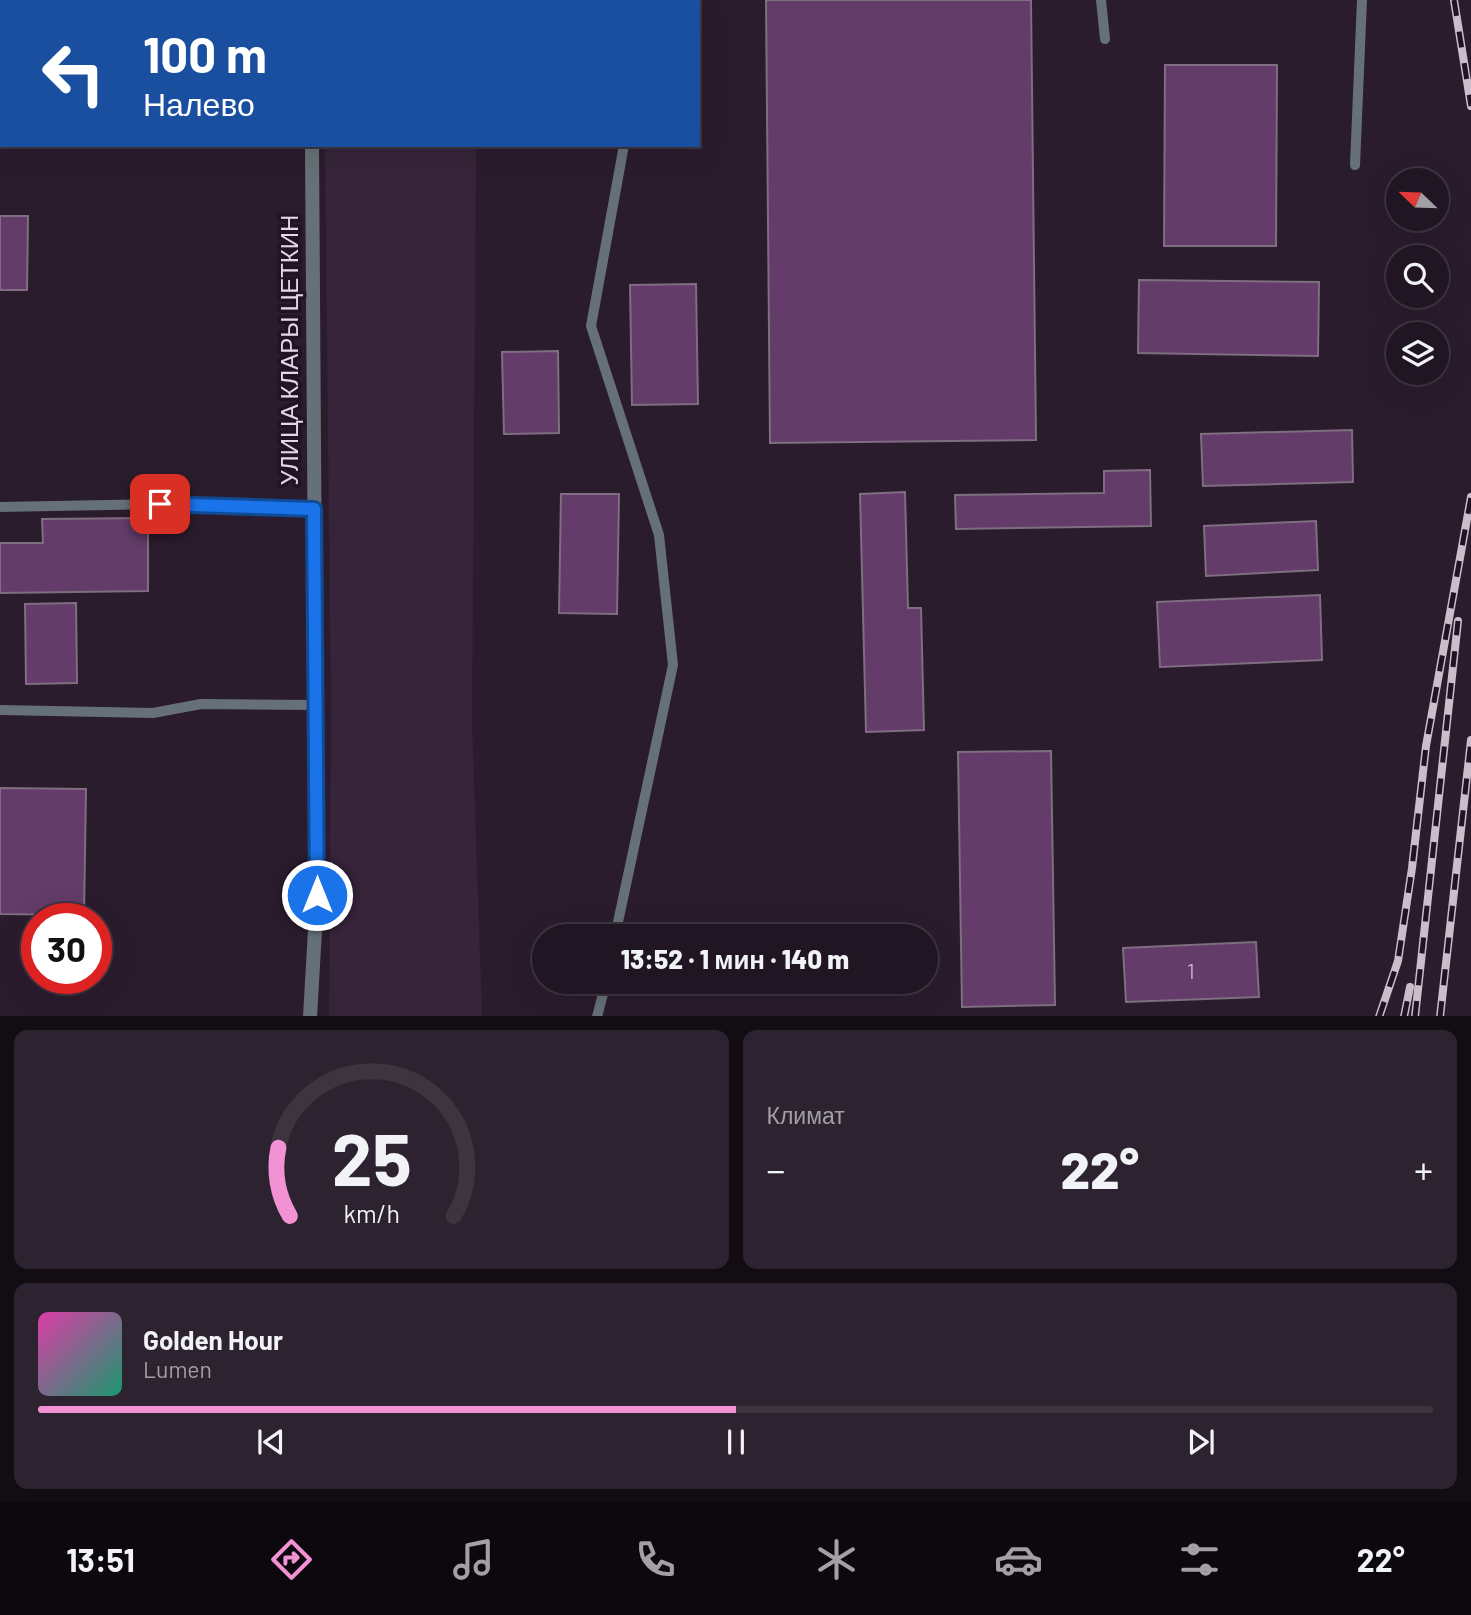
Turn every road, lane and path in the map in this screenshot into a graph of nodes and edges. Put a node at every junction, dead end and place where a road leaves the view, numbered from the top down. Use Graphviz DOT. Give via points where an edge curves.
graph roads {
  1 [pos="1101,0"];
  2 [pos="1362,0"];
  3 [pos="1104,39"];
  4 [pos="312,147"];
  5 [pos="624,147"];
  6 [pos="1355,165"];
  7 [pos="0,506"];
  8 [pos="314,509"];
  9 [pos="315,705"];
  10 [pos="0,710"];
  11 [pos="618,924"];
  12 [pos="603,994"];
  13 [pos="310,1016"];
  14 [pos="597,1016"];
  1 -- 3 [label="lane"];
  2 -- 6 [label="lane"];
  4 -- 8 [label="street, УЛИЦА КЛАРЫ ЦЕТКИН"];
  5 -- 11 [label="lane" via="591,326 659,535 673,664"];
  7 -- 8 [label="lane" via="160,504"];
  8 -- 9 [label="street, УЛИЦА КЛАРЫ ЦЕТКИН"];
  9 -- 10 [label="lane" via="201,704 153,713"];
  9 -- 13 [label="street, УЛИЦА КЛАРЫ ЦЕТКИН" via="317,895"];
  12 -- 14 [label="lane"];
}
